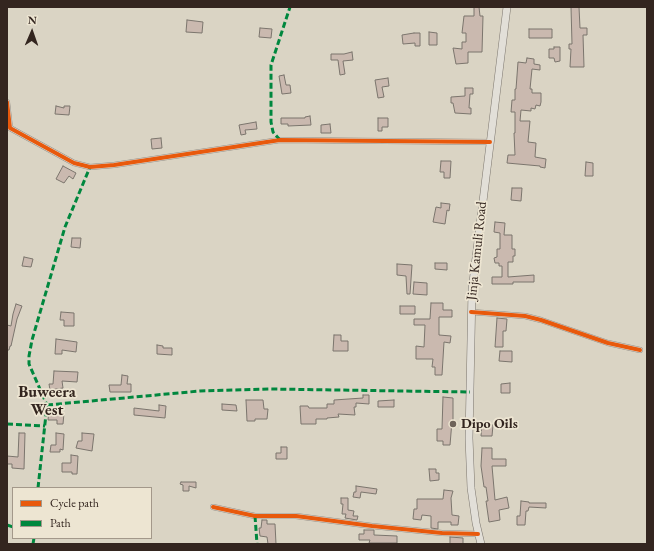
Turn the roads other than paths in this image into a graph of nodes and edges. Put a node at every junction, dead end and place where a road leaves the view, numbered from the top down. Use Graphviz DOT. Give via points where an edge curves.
graph roads {
  1 [pos="507,7"];
  2 [pos="7,102"];
  3 [pos="490,142"];
  4 [pos="471,312"];
  5 [pos="640,350"];
  6 [pos="213,507"];
  7 [pos="478,534"];
  8 [pos="481,544"];
  1 -- 3 [label="main road, Jinja Kamuli Road"];
  2 -- 3 [label="street" via="10,128 74,163 90,167 280,140"];
  3 -- 4 [label="main road, Jinja Kamuli Road"];
  4 -- 5 [label="street" via="525,316 608,343"];
  4 -- 7 [label="main road, Jinja Kamuli Road" via="469,438 471,488"];
  6 -- 7 [label="street" via="255,516 296,516 427,531"];
  7 -- 8 [label="main road, Jinja Kamuli Road"];
}
